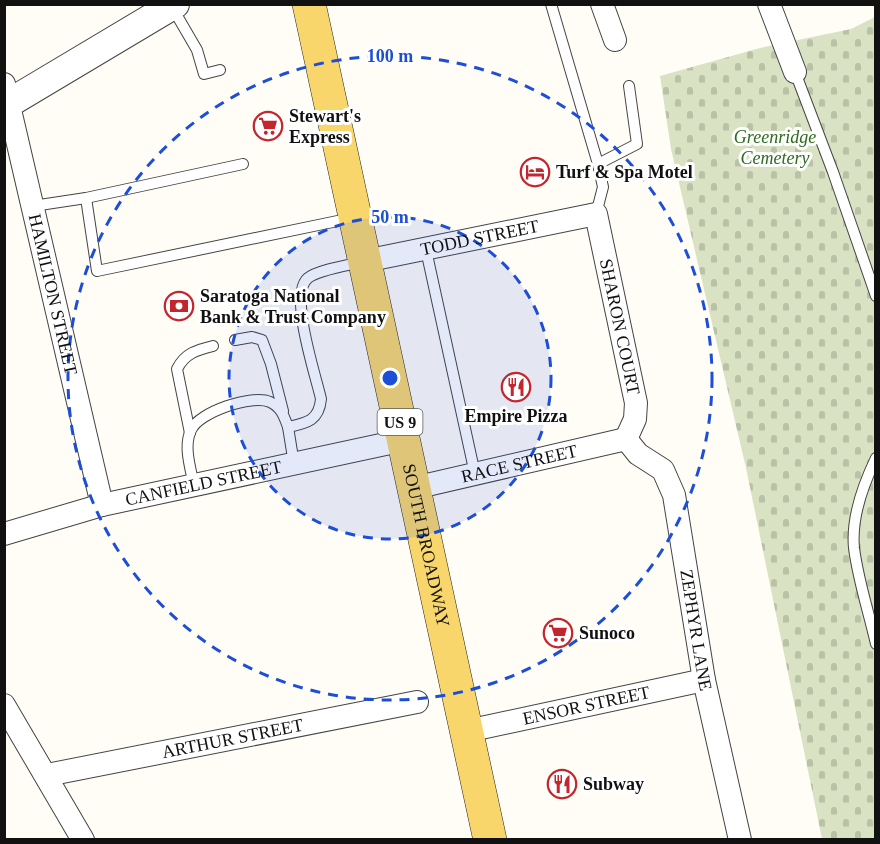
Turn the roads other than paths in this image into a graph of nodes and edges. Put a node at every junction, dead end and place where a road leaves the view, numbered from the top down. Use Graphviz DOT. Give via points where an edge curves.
graph roads {
  1 [pos="309,4"];
  2 [pos="551,4"];
  3 [pos="602,4"];
  4 [pos="769,4"];
  5 [pos="161,9"];
  6 [pos="615,40"];
  7 [pos="220,70"];
  8 [pos="795,72"];
  9 [pos="629,86"];
  10 [pos="6,98"];
  11 [pos="243,164"];
  12 [pos="598,164"];
  13 [pos="86,198"];
  14 [pos="33,206"];
  15 [pos="596,214"];
  16 [pos="355,218"];
  17 [pos="426,250"];
  18 [pos="365,261"];
  19 [pos="876,296"];
  20 [pos="236,340"];
  21 [pos="213,346"];
  22 [pos="284,414"];
  23 [pos="288,427"];
  24 [pos="190,432"];
  25 [pos="626,439"];
  26 [pos="404,440"];
  27 [pos="876,458"];
  28 [pos="294,464"];
  29 [pos="475,474"];
  30 [pos="194,486"];
  31 [pos="414,488"];
  32 [pos="102,505"];
  33 [pos="4,534"];
  34 [pos="875,642"];
  35 [pos="704,680"];
  36 [pos="417,702"];
  37 [pos="4,705"];
  38 [pos="467,731"];
  39 [pos="47,775"];
  40 [pos="83,840"];
  41 [pos="490,840"];
  42 [pos="740,840"];
  1 -- 16 [label="main road, SOUTH BROADWAY / US 9"];
  2 -- 12 [label="lane"];
  3 -- 6 [label="street"];
  4 -- 8 [label="street"];
  5 -- 7 [label="lane" via="197,50 204,74"];
  5 -- 10 [label="street"];
  8 -- 19 [label="lane"];
  9 -- 12 [label="lane" via="637,144"];
  10 -- 14 [label="street, HAMILTON STREET"];
  11 -- 13 [label="lane"];
  12 -- 15 [label="lane" via="603,187"];
  13 -- 14 [label="lane"];
  13 -- 16 [label="lane" via="97,271"];
  14 -- 32 [label="street, HAMILTON STREET"];
  15 -- 17 [label="street, TODD STREET"];
  15 -- 25 [label="street, SHARON COURT" via="636,403 635,419"];
  16 -- 18 [label="main road, SOUTH BROADWAY / US 9"];
  17 -- 18 [label="street, TODD STREET"];
  17 -- 29 [label="lane"];
  18 -- 23 [label="lane" via="309,277 301,286 300,309 321,399 320,412 314,419"];
  18 -- 26 [label="main road, SOUTH BROADWAY / US 9"];
  20 -- 22 [label="lane" via="262,340"];
  21 -- 24 [label="lane" via="193,351 177,369"];
  22 -- 23 [label="lane"];
  22 -- 24 [label="lane" via="267,400 252,401 208,413 196,421"];
  23 -- 28 [label="lane"];
  24 -- 30 [label="lane" via="187,446"];
  25 -- 29 [label="street, RACE STREET"];
  25 -- 35 [label="street, ZEPHYR LANE" via="638,454 663,470 674,495"];
  26 -- 28 [label="street, CANFIELD STREET"];
  26 -- 31 [label="main road, SOUTH BROADWAY / US 9"];
  27 -- 34 [label="lane" via="859,504 854,547"];
  28 -- 30 [label="street, CANFIELD STREET"];
  29 -- 31 [label="street, RACE STREET"];
  30 -- 32 [label="street, CANFIELD STREET"];
  31 -- 38 [label="main road, SOUTH BROADWAY / US 9"];
  32 -- 33 [label="street, CANFIELD STREET"];
  35 -- 38 [label="street, ENSOR STREET"];
  35 -- 42 [label="street, ZEPHYR LANE"];
  36 -- 39 [label="street, ARTHUR STREET"];
  37 -- 39 [label="street"];
  38 -- 41 [label="main road, SOUTH BROADWAY / US 9"];
  39 -- 40 [label="street"];
}
